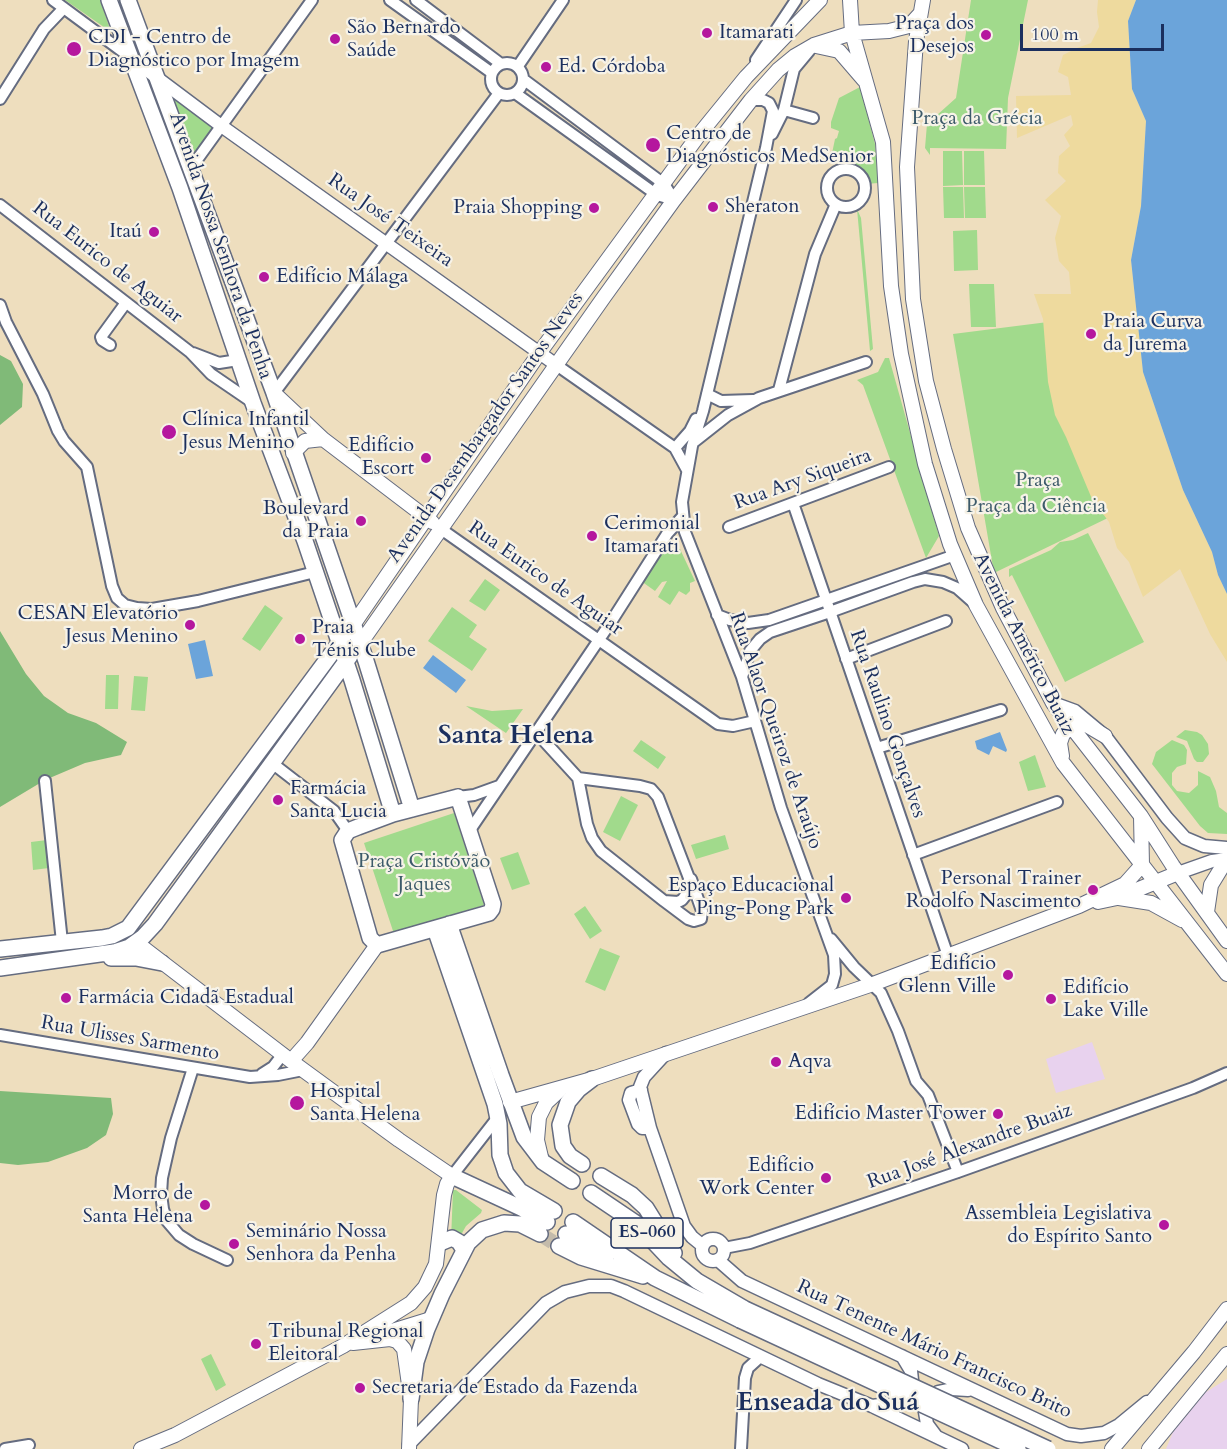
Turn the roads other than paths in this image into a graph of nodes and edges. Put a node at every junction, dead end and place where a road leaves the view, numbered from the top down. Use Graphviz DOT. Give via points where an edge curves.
graph roads {
  1 [pos="53,0"];
  2 [pos="110,0"];
  3 [pos="128,0"];
  4 [pos="312,0"];
  5 [pos="390,0"];
  6 [pos="416,0"];
  7 [pos="563,0"];
  8 [pos="796,0"];
  9 [pos="849,0"];
  10 [pos="815,1"];
  11 [pos="922,6"];
  12 [pos="64,8"];
  13 [pos="44,29"];
  14 [pos="852,33"];
  15 [pos="814,45"];
  16 [pos="132,59"];
  17 [pos="501,64"];
  18 [pos="518,66"];
  19 [pos="492,73"];
  20 [pos="746,77"];
  21 [pos="524,79"];
  22 [pos="158,80"];
  23 [pos="868,85"];
  24 [pos="499,93"];
  25 [pos="515,93"];
  26 [pos="0,99"];
  27 [pos="751,100"];
  28 [pos="784,110"];
  29 [pos="813,118"];
  30 [pos="220,125"];
  31 [pos="608,142"];
  32 [pos="766,148"];
  33 [pos="598,153"];
  34 [pos="191,168"];
  35 [pos="180,188"];
  36 [pos="660,189"];
  37 [pos="674,200"];
  38 [pos="836,204"];
  39 [pos="0,205"];
  40 [pos="386,242"];
  41 [pos="125,304"];
  42 [pos="0,305"];
  43 [pos="225,322"];
  44 [pos="110,345"];
  45 [pos="190,352"];
  46 [pos="540,352"];
  47 [pos="238,360"];
  48 [pos="866,362"];
  49 [pos="219,363"];
  50 [pos="555,364"];
  51 [pos="211,374"];
  52 [pos="779,390"];
  53 [pos="274,393"];
  54 [pos="707,394"];
  55 [pos="756,400"];
  56 [pos="253,403"];
  57 [pos="703,409"];
  58 [pos="728,415"];
  59 [pos="323,439"];
  60 [pos="694,441"];
  61 [pos="675,448"];
  62 [pos="293,453"];
  63 [pos="890,467"];
  64 [pos="687,470"];
  65 [pos="793,503"];
  66 [pos="683,516"];
  67 [pos="426,518"];
  68 [pos="729,527"];
  69 [pos="441,529"];
  70 [pos="955,555"];
  71 [pos="315,572"];
  72 [pos="826,600"];
  73 [pos="976,604"];
  74 [pos="1003,608"];
  75 [pos="830,612"];
  76 [pos="717,615"];
  77 [pos="946,621"];
  78 [pos="353,625"];
  79 [pos="598,639"];
  80 [pos="339,644"];
  81 [pos="360,644"];
  82 [pos="846,659"];
  83 [pos="346,662"];
  84 [pos="742,677"];
  85 [pos="1053,703"];
  86 [pos="1001,710"];
  87 [pos="755,721"];
  88 [pos="1070,727"];
  89 [pos="535,731"];
  90 [pos="1105,736"];
  91 [pos="877,748"];
  92 [pos="272,763"];
  93 [pos="1063,763"];
  94 [pos="578,778"];
  95 [pos="45,781"];
  96 [pos="499,786"];
  97 [pos="458,797"];
  98 [pos="1057,802"];
  99 [pos="412,809"];
  100 [pos="393,814"];
  101 [pos="1141,816"];
  102 [pos="470,830"];
  103 [pos="348,831"];
  104 [pos="1227,848"];
  105 [pos="913,855"];
  106 [pos="1227,859"];
  107 [pos="1142,865"];
  108 [pos="686,869"];
  109 [pos="1178,873"];
  110 [pos="1156,883"];
  111 [pos="1117,898"];
  112 [pos="664,901"];
  113 [pos="1079,906"];
  114 [pos="1207,912"];
  115 [pos="139,915"];
  116 [pos="1191,925"];
  117 [pos="442,926"];
  118 [pos="827,934"];
  119 [pos="1227,940"];
  120 [pos="62,942"];
  121 [pos="137,943"];
  122 [pos="377,945"];
  123 [pos="0,949"];
  124 [pos="948,956"];
  125 [pos="81,958"];
  126 [pos="162,963"];
  127 [pos="0,968"];
  128 [pos="1227,974"];
  129 [pos="873,984"];
  130 [pos="802,1009"];
  131 [pos="0,1035"];
  132 [pos="667,1052"];
  133 [pos="287,1058"];
  134 [pos="193,1068"];
  135 [pos="303,1070"];
  136 [pos="1227,1073"];
  137 [pos="255,1077"];
  138 [pos="592,1079"];
  139 [pos="563,1088"];
  140 [pos="490,1090"];
  141 [pos="510,1102"];
  142 [pos="498,1117"];
  143 [pos="543,1162"];
  144 [pos="582,1164"];
  145 [pos="958,1172"];
  146 [pos="452,1176"];
  147 [pos="601,1176"];
  148 [pos="572,1181"];
  149 [pos="591,1193"];
  150 [pos="547,1222"];
  151 [pos="440,1243"];
  152 [pos="703,1246"];
  153 [pos="724,1248"];
  154 [pos="464,1250"];
  155 [pos="227,1260"];
  156 [pos="718,1260"];
  157 [pos="697,1281"];
  158 [pos="672,1286"];
  159 [pos="1227,1309"];
  160 [pos="742,1314"];
  161 [pos="431,1319"];
  162 [pos="345,1345"];
  163 [pos="1227,1354"];
  164 [pos="902,1356"];
  165 [pos="763,1358"];
  166 [pos="928,1368"];
  167 [pos="1165,1386"];
  168 [pos="975,1391"];
  169 [pos="411,1399"];
  170 [pos="872,1406"];
  171 [pos="925,1412"];
  172 [pos="1164,1432"];
  173 [pos="175,1435"];
  174 [pos="937,1437"];
  175 [pos="29,1445"];
  176 [pos="409,1447"];
  177 [pos="5,1449"];
  178 [pos="141,1449"];
  179 [pos="157,1449"];
  180 [pos="741,1449"];
  181 [pos="962,1449"];
  182 [pos="1018,1449"];
  183 [pos="1048,1449"];
  184 [pos="1112,1449"];
  185 [pos="1136,1449"];
  186 [pos="1149,1449"];
  1 -- 12 [label="street, Rua José Teixeira"];
  1 -- 13 [label="street"];
  2 -- 16 [label="main road, Avenida Nossa Senhora da Penha"];
  3 -- 22 [label="main road, Avenida Nossa Senhora da Penha"];
  4 -- 30 [label="street"];
  5 -- 19 [label="street"];
  6 -- 17 [label="street"];
  7 -- 18 [label="street"];
  8 -- 20 [label="street"];
  9 -- 14 [label="main road, Avenida Américo Buaiz"];
  10 -- 20 [label="main road, Avenida Desembargador Santos Neves"];
  11 -- 14 [label="main road, Avenida Desembargador Santos Neves" via="909,26"];
  11 -- 74 [label="main road, Avenida Américo Buaiz" via="908,167 913,298 926,381 944,449 968,528"];
  12 -- 13 [label="street"];
  12 -- 16 [label="street, Rua José Teixeira"];
  13 -- 26 [label="street"];
  14 -- 15 [label="main road, Avenida Desembargador Santos Neves"];
  14 -- 23 [label="main road, Avenida Américo Buaiz"];
  15 -- 23 [label="main road" via="839,51"];
  15 -- 27 [label="main road, Avenida Desembargador Santos Neves" via="778,70"];
  15 -- 28 [label="street" via="794,69"];
  16 -- 22 [label="street, Rua José Teixeira"];
  16 -- 35 [label="main road, Avenida Nossa Senhora da Penha"];
  17 -- 18 [label="street"];
  17 -- 19 [label="street"];
  18 -- 21 [label="street"];
  19 -- 24 [label="street" via="493,88"];
  20 -- 36 [label="main road, Avenida Desembargador Santos Neves"];
  21 -- 25 [label="street"];
  21 -- 31 [label="street"];
  22 -- 30 [label="street, Rua José Teixeira"];
  22 -- 34 [label="main road, Avenida Nossa Senhora da Penha"];
  23 -- 70 [label="main road, Avenida Américo Buaiz" via="883,142 891,286 901,354 925,464"];
  24 -- 25 [label="street"];
  24 -- 40 [label="street"];
  25 -- 33 [label="street"];
  27 -- 32 [label="street" via="769,103 772,111"];
  27 -- 37 [label="main road, Avenida Desembargador Santos Neves"];
  28 -- 29 [label="street"];
  28 -- 32 [label="street"];
  30 -- 34 [label="street"];
  30 -- 40 [label="street, Rua José Teixeira"];
  31 -- 33 [label="street"];
  31 -- 36 [label="street"];
  32 -- 54 [label="street"];
  33 -- 36 [label="street"];
  34 -- 35 [label="main road"];
  34 -- 53 [label="main road, Avenida Nossa Senhora da Penha"];
  35 -- 43 [label="main road, Avenida Nossa Senhora da Penha"];
  36 -- 37 [label="street"];
  36 -- 46 [label="main road, Avenida Desembargador Santos Neves"];
  37 -- 50 [label="main road, Avenida Desembargador Santos Neves"];
  38 -- 52 [label="street" via="815,254"];
  39 -- 41 [label="street, Rua Eurico de Aguiar"];
  40 -- 46 [label="street, Rua José Teixeira"];
  40 -- 53 [label="street"];
  41 -- 44 [label="street" via="101,337"];
  41 -- 45 [label="street, Rua Eurico de Aguiar"];
  42 -- 71 [label="street" via="58,431 87,467 117,598 137,608 152,609"];
  43 -- 47 [label="main road, Avenida Nossa Senhora da Penha"];
  43 -- 53 [label="main road" via="257,385"];
  45 -- 49 [label="street, Rua Eurico de Aguiar"];
  45 -- 51 [label="street, Rua Eurico de Aguiar"];
  46 -- 50 [label="street, Rua José Teixeira"];
  46 -- 67 [label="main road, Avenida Desembargador Santos Neves"];
  47 -- 49 [label="street, Rua Eurico de Aguiar"];
  47 -- 56 [label="main road, Avenida Nossa Senhora da Penha"];
  48 -- 52 [label="street"];
  49 -- 51 [label="street"];
  50 -- 61 [label="street, Rua José Teixeira"];
  50 -- 69 [label="main road, Avenida Desembargador Santos Neves"];
  51 -- 56 [label="street, Rua Eurico de Aguiar"];
  52 -- 55 [label="street"];
  53 -- 59 [label="main road, Rua Eurico de Aguiar"];
  53 -- 62 [label="main road, Avenida Nossa Senhora da Penha"];
  54 -- 55 [label="street" via="721,401"];
  54 -- 57 [label="street"];
  55 -- 58 [label="street"];
  56 -- 71 [label="main road, Avenida Nossa Senhora da Penha"];
  57 -- 58 [label="street" via="717,416"];
  57 -- 60 [label="street, Rua Alaor Queiroz de Araújo"];
  57 -- 61 [label="street"];
  58 -- 60 [label="street"];
  59 -- 62 [label="main road" via="305,441"];
  59 -- 67 [label="main road, Rua Eurico de Aguiar"];
  60 -- 64 [label="street, Rua Alaor Queiroz de Araújo"];
  61 -- 64 [label="street, Rua José Teixeira"];
  62 -- 78 [label="main road, Avenida Nossa Senhora da Penha"];
  63 -- 65 [label="street, Rua Ary Siqueira"];
  64 -- 66 [label="street, Rua Alaor Queiroz de Araújo" via="681,502"];
  65 -- 68 [label="street, Rua Ary Siqueira"];
  65 -- 72 [label="street, Rua Raulino Gonçalves"];
  66 -- 76 [label="street, Rua Alaor Queiroz de Araújo" via="684,532"];
  66 -- 79 [label="street"];
  67 -- 69 [label="main road, Rua Eurico de Aguiar"];
  67 -- 78 [label="main road, Avenida Desembargador Santos Neves"];
  69 -- 79 [label="street, Rua Eurico de Aguiar"];
  69 -- 81 [label="main road, Avenida Desembargador Santos Neves"];
  70 -- 72 [label="street"];
  70 -- 73 [label="main road, Avenida Américo Buaiz"];
  70 -- 74 [label="main road" via="972,556"];
  71 -- 80 [label="main road, Avenida Nossa Senhora da Penha"];
  72 -- 75 [label="street, Rua Raulino Gonçalves"];
  72 -- 76 [label="street" via="769,620 748,623"];
  73 -- 75 [label="street" via="957,588 925,579"];
  73 -- 93 [label="main road, Avenida Américo Buaiz"];
  74 -- 85 [label="main road, Avenida Américo Buaiz"];
  75 -- 82 [label="street, Rua Raulino Gonçalves"];
  75 -- 84 [label="street" via="760,639 750,651"];
  76 -- 84 [label="street, Rua Alaor Queiroz de Araújo"];
  77 -- 82 [label="street"];
  78 -- 80 [label="main road, Avenida Desembargador Santos Neves"];
  78 -- 81 [label="main road, Avenida Nossa Senhora da Penha"];
  79 -- 87 [label="street, Rua Eurico de Aguiar" via="718,724 733,726"];
  79 -- 89 [label="street"];
  80 -- 83 [label="main road, Avenida Nossa Senhora da Penha"];
  80 -- 115 [label="main road, Avenida Desembargador Santos Neves"];
  81 -- 83 [label="main road, Avenida Desembargador Santos Neves"];
  81 -- 99 [label="main road, Avenida Nossa Senhora da Penha"];
  82 -- 91 [label="street, Rua Raulino Gonçalves"];
  83 -- 92 [label="main road, Avenida Desembargador Santos Neves"];
  83 -- 100 [label="main road, Avenida Nossa Senhora da Penha"];
  84 -- 87 [label="street, Rua Alaor Queiroz de Araújo"];
  85 -- 88 [label="main road, Avenida Américo Buaiz"];
  85 -- 90 [label="street" via="1075,711"];
  86 -- 91 [label="street"];
  87 -- 118 [label="street, Rua Alaor Queiroz de Araújo" via="781,808"];
  88 -- 90 [label="main road" via="1083,723"];
  88 -- 93 [label="main road" via="1060,743"];
  88 -- 101 [label="main road, Avenida Américo Buaiz"];
  89 -- 94 [label="street"];
  89 -- 96 [label="street"];
  90 -- 104 [label="street" via="1185,838 1204,846"];
  91 -- 105 [label="street, Rua Raulino Gonçalves"];
  92 -- 103 [label="street" via="334,811"];
  92 -- 121 [label="main road, Avenida Desembargador Santos Neves"];
  93 -- 107 [label="main road, Avenida Américo Buaiz"];
  94 -- 108 [label="street" via="651,789 658,797"];
  94 -- 112 [label="street" via="587,824 601,851"];
  95 -- 120 [label="street"];
  96 -- 97 [label="street"];
  96 -- 102 [label="street"];
  97 -- 99 [label="main road"];
  97 -- 102 [label="main road"];
  98 -- 105 [label="street"];
  99 -- 100 [label="main road"];
  100 -- 103 [label="main road"];
  101 -- 107 [label="main road"];
  101 -- 109 [label="main road, Avenida Américo Buaiz"];
  102 -- 117 [label="main road" via="493,904 489,913"];
  103 -- 122 [label="main road" via="342,840 370,938"];
  105 -- 124 [label="street, Rua Raulino Gonçalves"];
  106 -- 109 [label="street"];
  106 -- 114 [label="main road" via="1211,885"];
  107 -- 110 [label="main road, Avenida Américo Buaiz"];
  107 -- 113 [label="main road" via="1125,884"];
  108 -- 112 [label="street" via="690,886 686,896 678,902"];
  108 -- 112 [label="street" via="702,910 701,919 688,919"];
  109 -- 110 [label="main road"];
  109 -- 114 [label="main road, Avenida Américo Buaiz"];
  110 -- 111 [label="main road"];
  110 -- 116 [label="main road, Avenida Américo Buaiz"];
  111 -- 113 [label="main road"];
  111 -- 116 [label="main road" via="1151,903"];
  113 -- 124 [label="main road"];
  114 -- 119 [label="main road, Avenida Américo Buaiz"];
  115 -- 120 [label="main road" via="128,928 112,936"];
  115 -- 121 [label="main road" via="132,929"];
  116 -- 128 [label="main road, Avenida Américo Buaiz"];
  117 -- 122 [label="main road"];
  117 -- 140 [label="main road"];
  117 -- 141 [label="main road"];
  118 -- 129 [label="street, Rua Alaor Queiroz de Araújo"];
  118 -- 130 [label="street, Rua Alaor Queiroz de Araújo" via="834,955 832,985"];
  120 -- 123 [label="main road"];
  121 -- 125 [label="main road"];
  121 -- 126 [label="main road"];
  122 -- 133 [label="main road" via="307,1043"];
  124 -- 129 [label="main road"];
  125 -- 126 [label="main road" via="136,958"];
  125 -- 127 [label="main road"];
  126 -- 133 [label="main road"];
  129 -- 130 [label="main road"];
  129 -- 145 [label="street, Rua Alaor Queiroz de Araújo" via="887,1005 916,1081 928,1095"];
  130 -- 132 [label="main road"];
  131 -- 134 [label="street, Rua Ulisses Sarmento"];
  132 -- 138 [label="main road"];
  132 -- 152 [label="street" via="640,1086 684,1226"];
  133 -- 135 [label="main road"];
  133 -- 137 [label="street"];
  134 -- 137 [label="street, Rua Ulisses Sarmento"];
  134 -- 155 [label="street" via="162,1178 163,1209 179,1235"];
  135 -- 137 [label="street, Rua Ulisses Sarmento"];
  135 -- 146 [label="main road"];
  136 -- 145 [label="street, Rua José Alexandre Buaiz"];
  138 -- 139 [label="main road"];
  138 -- 144 [label="main road" via="568,1102 560,1125 563,1146"];
  139 -- 141 [label="main road"];
  139 -- 143 [label="main road" via="546,1103 537,1124"];
  140 -- 141 [label="main road" via="500,1101"];
  140 -- 142 [label="main road"];
  141 -- 143 [label="main road" via="524,1137"];
  142 -- 146 [label="street"];
  142 -- 150 [label="main road" via="500,1155 510,1179"];
  143 -- 148 [label="main road"];
  145 -- 153 [label="street, Rua José Alexandre Buaiz" via="750,1244"];
  146 -- 150 [label="main road"];
  146 -- 151 [label="main road" via="444,1195"];
  147 -- 157 [label="main road" via="646,1208 674,1254"];
  149 -- 157 [label="main road, ES-060" via="637,1224"];
  150 -- 154 [label="main road" via="496,1224 477,1233"];
  151 -- 154 [label="main road" via="452,1238"];
  151 -- 162 [label="main road" via="433,1270 418,1296"];
  152 -- 153 [label="street" via="714,1240"];
  152 -- 156 [label="street" via="704,1257"];
  153 -- 156 [label="street"];
  154 -- 161 [label="main road"];
  156 -- 164 [label="street, Rua Tenente Mário Francisco Brito" via="742,1281"];
  157 -- 160 [label="main road, ES-060"];
  158 -- 158 [label="main road, ES-060" via="642,1270 566,1234 581,1257"];
  158 -- 160 [label="main road, ES-060"];
  159 -- 167 [label="main road"];
  160 -- 182 [label="main road, ES-060, bridge"];
  160 -- 183 [label="main road, ES-060, bridge"];
  161 -- 162 [label="main road"];
  161 -- 169 [label="main road" via="416,1362"];
  162 -- 169 [label="main road" via="374,1340 401,1344"];
  162 -- 173 [label="main road"];
  163 -- 172 [label="main road"];
  164 -- 166 [label="street, Rua Tenente Mário Francisco Brito"];
  164 -- 170 [label="street" via="912,1380 906,1394 895,1403"];
  165 -- 170 [label="street"];
  165 -- 176 [label="street" via="624,1291 589,1286 560,1294 536,1312"];
  165 -- 180 [label="street" via="747,1368"];
  166 -- 168 [label="street, Rua Tenente Mário Francisco Brito"];
  166 -- 171 [label="street"];
  167 -- 168 [label="street, Rua Tenente Mário Francisco Brito" via="1119,1425 1104,1433 1081,1436 1067,1434"];
  167 -- 184 [label="main road"];
  168 -- 171 [label="street" via="938,1392"];
  169 -- 176 [label="main road"];
  170 -- 174 [label="street"];
  171 -- 174 [label="street" via="927,1424"];
  172 -- 185 [label="main road"];
  172 -- 186 [label="main road"];
  173 -- 178 [label="main road"];
  173 -- 179 [label="main road"];
  174 -- 181 [label="street"];
  175 -- 177 [label="street"];
}
